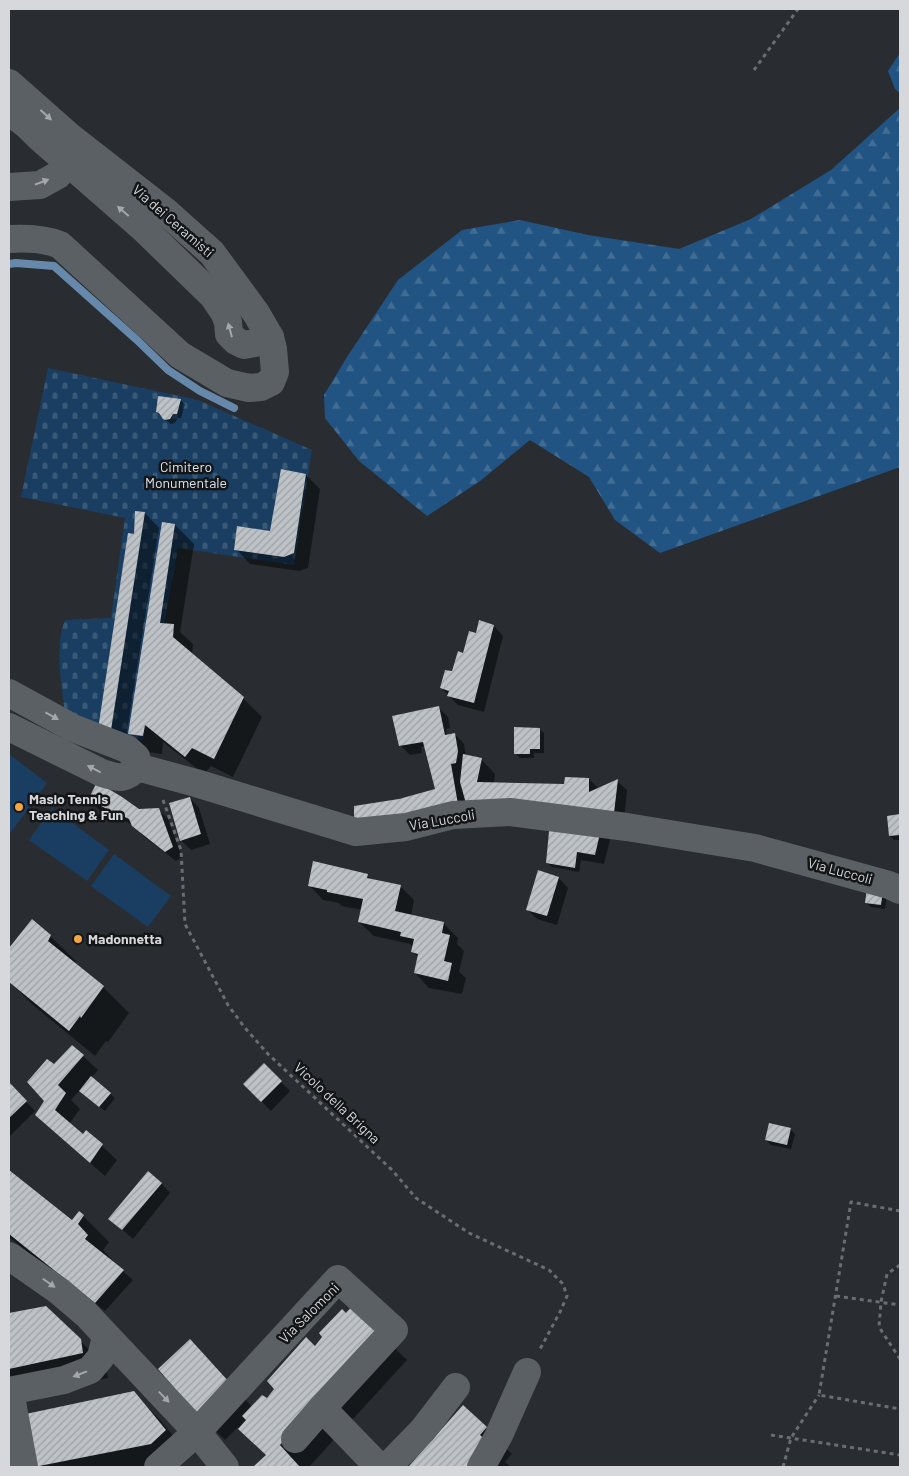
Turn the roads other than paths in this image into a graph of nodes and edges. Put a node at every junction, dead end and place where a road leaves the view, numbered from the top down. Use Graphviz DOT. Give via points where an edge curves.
graph roads {
  1 [pos="9,83"];
  2 [pos="9,111"];
  3 [pos="68,162"];
  4 [pos="9,187"];
  5 [pos="9,238"];
  6 [pos="270,337"];
  7 [pos="9,693"];
  8 [pos="9,728"];
  9 [pos="137,767"];
  10 [pos="900,890"];
  11 [pos="9,1256"];
  12 [pos="106,1337"];
  13 [pos="527,1372"];
  14 [pos="456,1387"];
  15 [pos="9,1391"];
  16 [pos="322,1408"];
  17 [pos="197,1432"];
  18 [pos="295,1439"];
  19 [pos="24,1467"];
  20 [pos="158,1467"];
  21 [pos="224,1467"];
  22 [pos="379,1467"];
  23 [pos="387,1467"];
  24 [pos="481,1467"];
  1 -- 6 [label="street, Via dei Ceramisti, one-way" via="69,136 166,211 212,253"];
  2 -- 3 [label="street"];
  4 -- 3 [label="street, one-way" via="40,185 58,175"];
  6 -- 3 [label="street, one-way" via="244,345 232,338 224,312 213,296"];
  5 -- 6 [label="street, Via dei Ceramisti" via="49,240 60,246 180,355 227,383 249,388 271,382 275,372"];
  7 -- 9 [label="street, one-way" via="73,728 127,750 136,757"];
  9 -- 8 [label="street, one-way" via="122,778 102,773"];
  9 -- 10 [label="street, Via Luccoli" via="356,832 406,827 453,816 510,812 755,848"];
  11 -- 12 [label="street, one-way" via="59,1291"];
  12 -- 15 [label="street, one-way" via="101,1357 90,1370 64,1380"];
  12 -- 17 [label="street, one-way"];
  13 -- 24 [label="street"];
  14 -- 23 [label="street" via="423,1430"];
  15 -- 19 [label="street"];
  16 -- 17 [label="street, Via Salomoni" via="394,1330 338,1280"];
  16 -- 18 [label="street, Via Salomoni"];
  16 -- 22 [label="street"];
  17 -- 20 [label="street"];
  17 -- 21 [label="street"];
}
